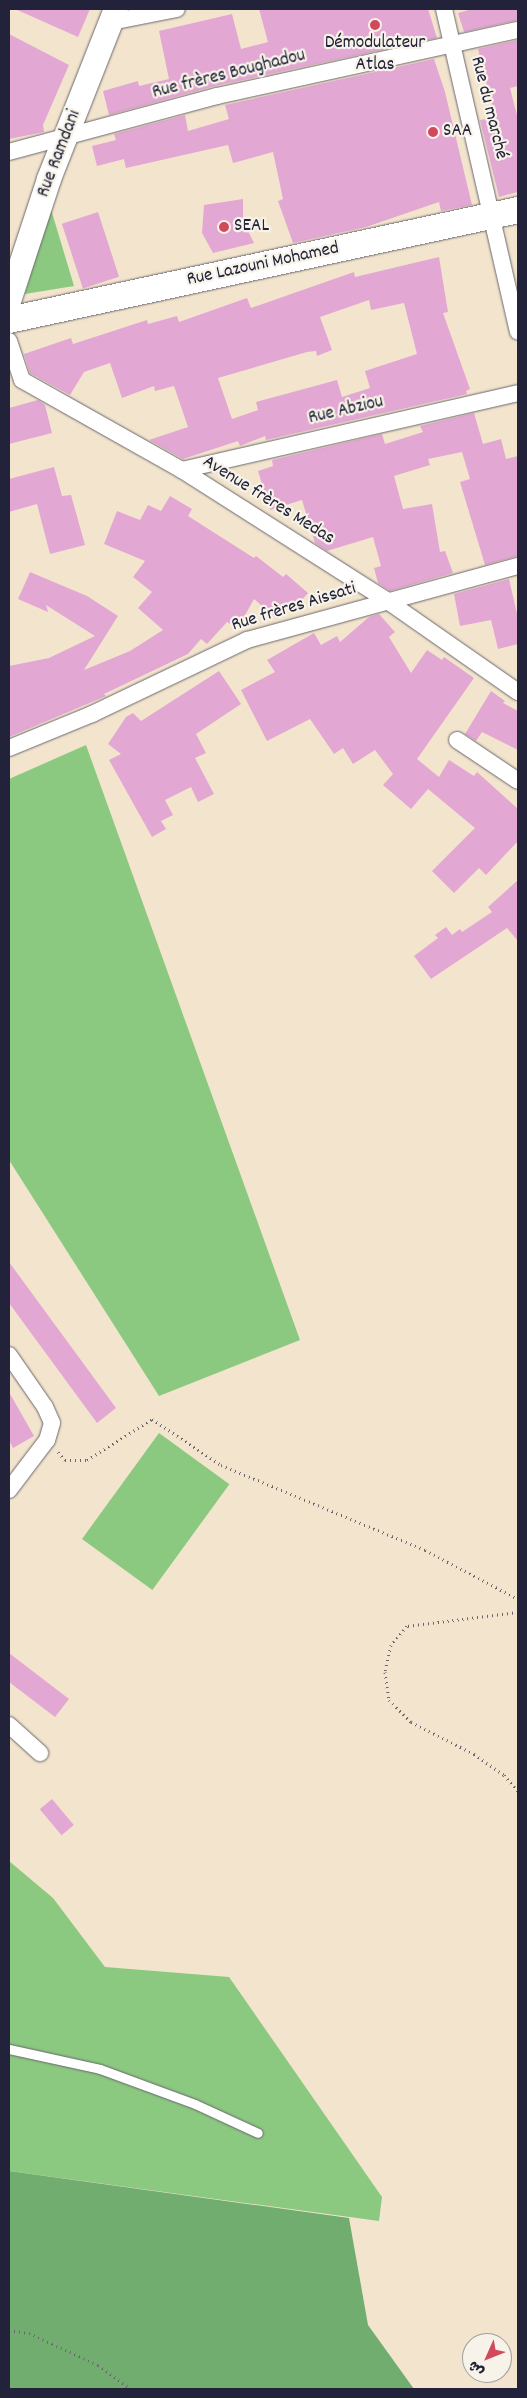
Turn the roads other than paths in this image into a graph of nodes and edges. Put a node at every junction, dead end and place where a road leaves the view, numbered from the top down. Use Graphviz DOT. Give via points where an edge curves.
graph roads {
  1 [pos="177,9"];
  2 [pos="444,9"];
  3 [pos="113,16"];
  4 [pos="518,30"];
  5 [pos="452,44"];
  6 [pos="66,138"];
  7 [pos="9,152"];
  8 [pos="518,210"];
  9 [pos="493,216"];
  10 [pos="9,301"];
  11 [pos="9,320"];
  12 [pos="518,332"];
  13 [pos="9,341"];
  14 [pos="518,393"];
  15 [pos="182,470"];
  16 [pos="518,566"];
  17 [pos="386,600"];
  18 [pos="518,692"];
  19 [pos="457,740"];
  20 [pos="9,748"];
  21 [pos="518,781"];
  22 [pos="9,1355"];
  23 [pos="10,1485"];
  24 [pos="9,1725"];
  25 [pos="40,1752"];
  26 [pos="9,2049"];
  27 [pos="258,2133"];
  1 -- 3 [label="street"];
  2 -- 5 [label="street, Rue du marché"];
  3 -- 6 [label="main road, Rue Ramdani"];
  4 -- 5 [label="street, Rue frères Boughadou"];
  5 -- 6 [label="street, Rue frères Boughadou" via="217,96"];
  5 -- 9 [label="street, Rue du marché"];
  6 -- 7 [label="street, Rue frères Boughadou"];
  6 -- 10 [label="main road, Rue Ramdani"];
  8 -- 9 [label="main road, Rue Lazouni Mohamed"];
  9 -- 11 [label="main road, Rue Lazouni Mohamed"];
  9 -- 12 [label="street, Rue du marché"];
  13 -- 15 [label="street, Avenue frères Medas" via="22,380"];
  14 -- 15 [label="street, Rue Abziou"];
  15 -- 17 [label="street, Avenue frères Medas"];
  16 -- 17 [label="street, Rue frères Aissati"];
  17 -- 18 [label="street, Avenue frères Medas"];
  17 -- 20 [label="street, Rue frères Aissati" via="248,640 92,714"];
  19 -- 21 [label="street"];
  22 -- 23 [label="street" via="50,1414 52,1423 47,1440"];
  24 -- 25 [label="street"];
  26 -- 27 [label="lane" via="100,2070 195,2104"];
}
